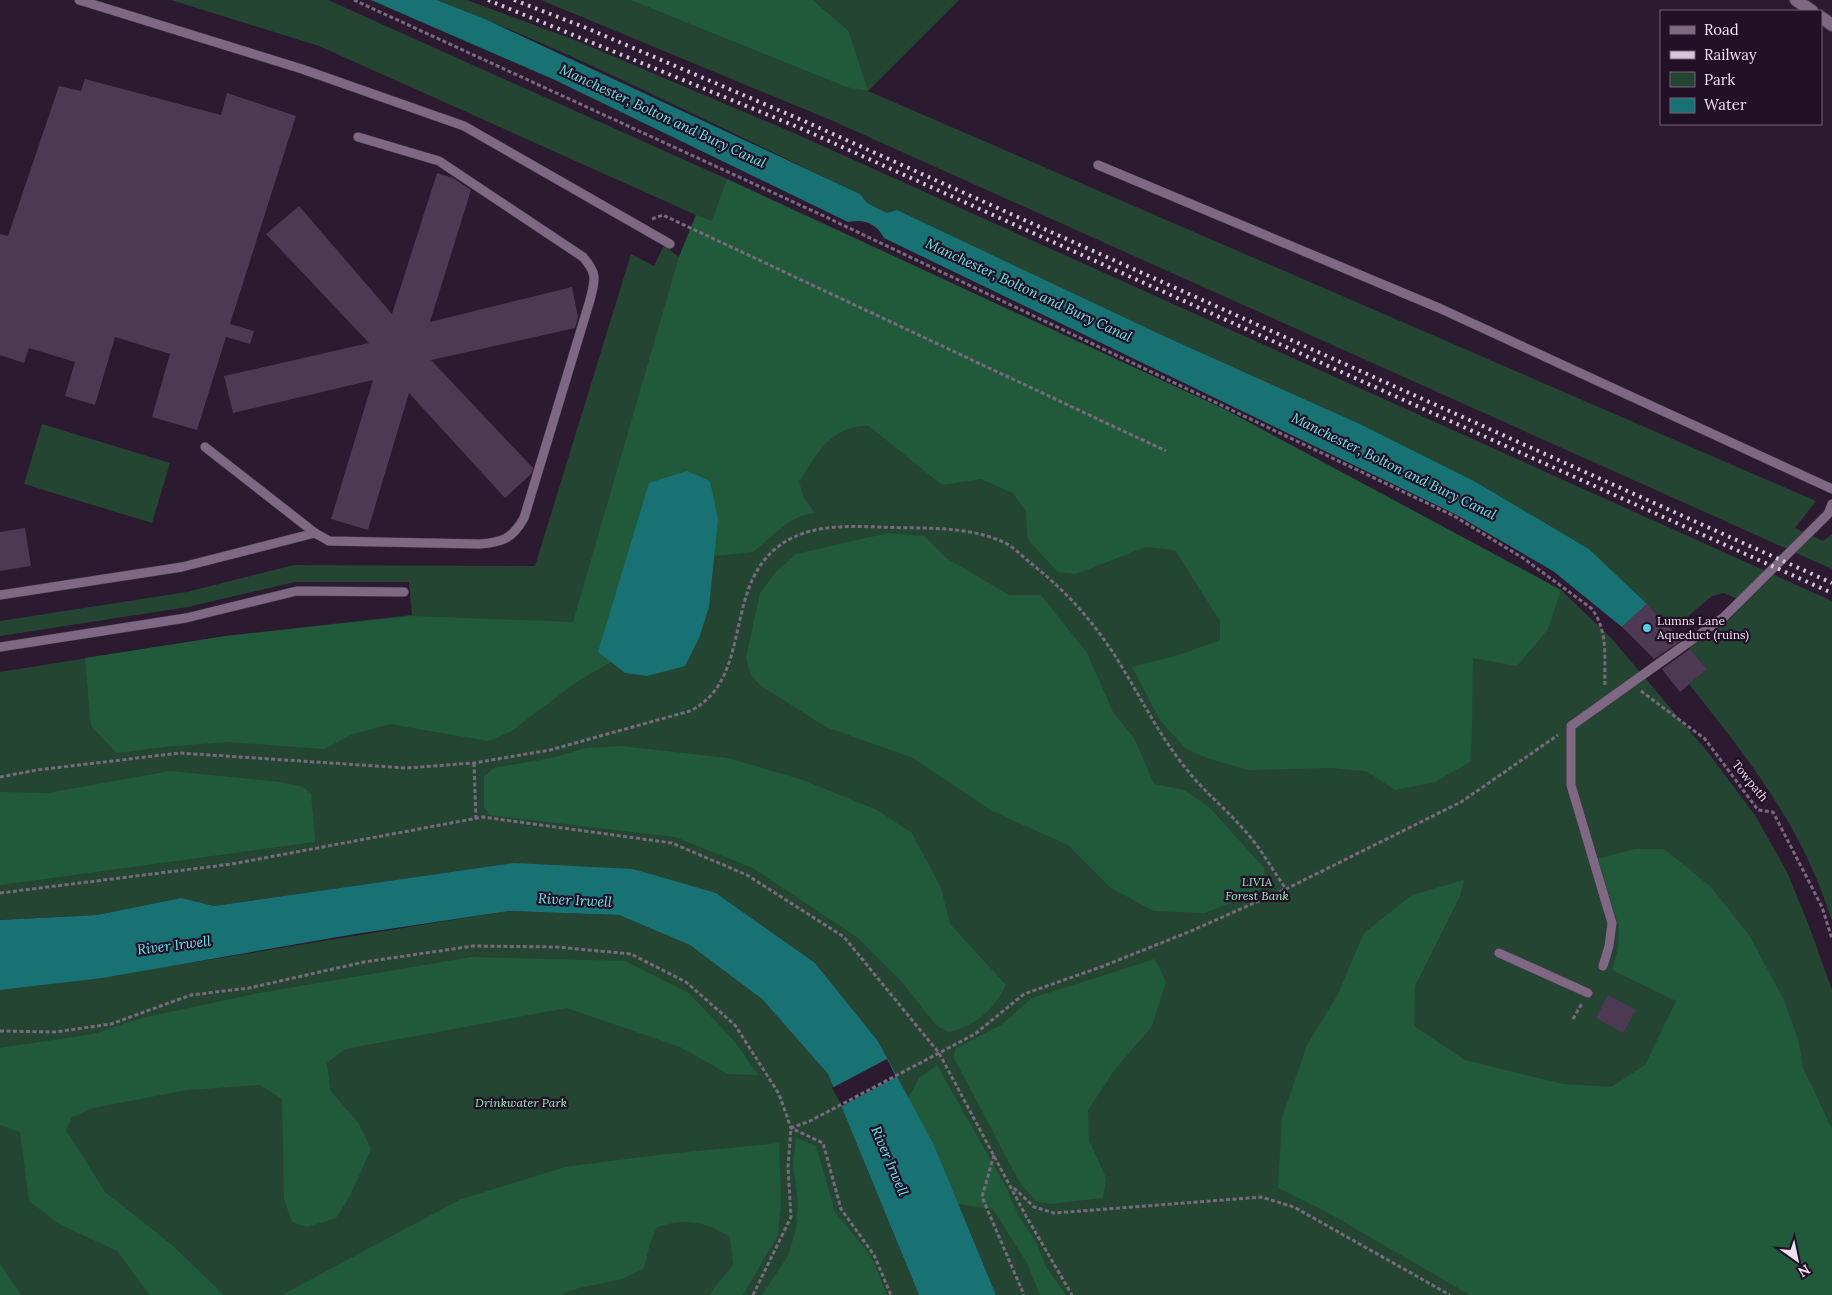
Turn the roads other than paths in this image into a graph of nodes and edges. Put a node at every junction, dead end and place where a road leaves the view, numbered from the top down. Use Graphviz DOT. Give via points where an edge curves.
graph roads {
  1 [pos="79,0"];
  2 [pos="1796,0"];
  3 [pos="1811,10"];
  4 [pos="358,137"];
  5 [pos="1098,166"];
  6 [pos="670,244"];
  7 [pos="205,447"];
  8 [pos="1832,488"];
  9 [pos="1832,504"];
  10 [pos="315,532"];
  11 [pos="404,592"];
  12 [pos="0,595"];
  13 [pos="0,647"];
  14 [pos="1499,953"];
  15 [pos="1603,966"];
  16 [pos="1588,993"];
  1 -- 6 [label="lane" via="302,69 464,126"];
  2 -- 3 [label="street"];
  4 -- 10 [label="lane" via="439,160 583,257 592,266 596,280 524,518 516,532 500,542 480,544 329,541"];
  5 -- 8 [label="lane" via="1438,308"];
  7 -- 10 [label="lane"];
  9 -- 15 [label="lane" via="1828,514 1724,617 1571,726 1571,785 1612,923 1610,946"];
  10 -- 12 [label="lane" via="182,567"];
  11 -- 13 [label="lane" via="297,591 186,618"];
  14 -- 16 [label="lane"];
}
